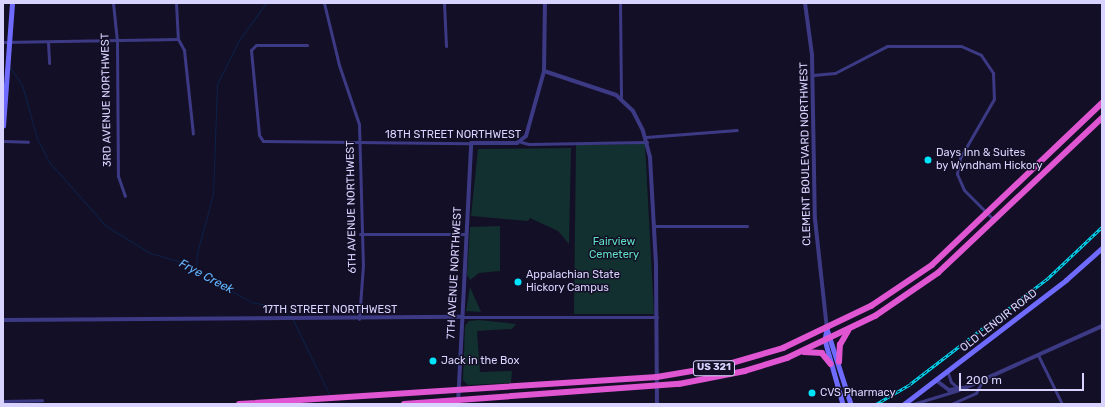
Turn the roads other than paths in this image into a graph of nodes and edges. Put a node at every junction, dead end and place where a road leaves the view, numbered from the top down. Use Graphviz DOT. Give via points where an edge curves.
graph roads {
  1 [pos="12,3"];
  2 [pos="113,3"];
  3 [pos="176,3"];
  4 [pos="324,3"];
  5 [pos="444,3"];
  6 [pos="545,3"];
  7 [pos="620,3"];
  8 [pos="805,3"];
  9 [pos="178,39"];
  10 [pos="3,42"];
  11 [pos="9,42"];
  12 [pos="48,42"];
  13 [pos="117,42"];
  14 [pos="307,45"];
  15 [pos="446,46"];
  16 [pos="48,63"];
  17 [pos="544,71"];
  18 [pos="813,75"];
  19 [pos="621,99"];
  20 [pos="1102,103"];
  21 [pos="1102,118"];
  22 [pos="3,126"];
  23 [pos="737,130"];
  24 [pos="193,134"];
  25 [pos="3,140"];
  26 [pos="646,140"];
  27 [pos="28,142"];
  28 [pos="521,142"];
  29 [pos="471,143"];
  30 [pos="360,144"];
  31 [pos="125,196"];
  32 [pos="988,214"];
  33 [pos="996,222"];
  34 [pos="654,226"];
  35 [pos="747,226"];
  36 [pos="360,234"];
  37 [pos="466,234"];
  38 [pos="1102,248"];
  39 [pos="461,317"];
  40 [pos="657,317"];
  41 [pos="359,319"];
  42 [pos="3,320"];
  43 [pos="1102,326"];
  44 [pos="827,329"];
  45 [pos="850,329"];
  46 [pos="833,337"];
  47 [pos="825,340"];
  48 [pos="792,355"];
  49 [pos="1038,355"];
  50 [pos="839,362"];
  51 [pos="831,364"];
  52 [pos="948,373"];
  53 [pos="842,374"];
  54 [pos="657,377"];
  55 [pos="835,378"];
  56 [pos="937,381"];
  57 [pos="982,381"];
  58 [pos="656,387"];
  59 [pos="964,388"];
  60 [pos="458,390"];
  61 [pos="42,400"];
  62 [pos="3,401"];
  63 [pos="458,402"];
  64 [pos="239,404"];
  65 [pos="404,404"];
  66 [pos="656,404"];
  67 [pos="843,404"];
  68 [pos="851,404"];
  69 [pos="904,404"];
  70 [pos="913,404"];
  71 [pos="951,404"];
  72 [pos="1062,404"];
  1 -- 11 [label="main road"];
  2 -- 13 [label="street, 3RD AVENUE NORTHWEST"];
  3 -- 9 [label="street"];
  4 -- 30 [label="street, 6TH AVENUE NORTHWEST" via="339,65 357,116"];
  5 -- 15 [label="street"];
  6 -- 17 [label="street"];
  7 -- 19 [label="street"];
  8 -- 18 [label="street, CLEMENT BOULEVARD NORTHWEST"];
  9 -- 13 [label="street"];
  9 -- 24 [label="street" via="184,50"];
  10 -- 11 [label="street"];
  11 -- 12 [label="street"];
  11 -- 22 [label="main road"];
  12 -- 13 [label="street"];
  12 -- 16 [label="street"];
  13 -- 31 [label="street, 3RD AVENUE NORTHWEST" via="118,176"];
  14 -- 30 [label="street, 18TH STREET NORTHWEST" via="256,46 252,50 260,138 277,144"];
  17 -- 19 [label="street" via="596,86"];
  17 -- 28 [label="street" via="527,134"];
  18 -- 32 [label="street" via="835,73 886,46 953,46 971,49 986,61 994,80 993,103 958,162 957,174 964,190"];
  18 -- 44 [label="street, CLEMENT BOULEVARD NORTHWEST" via="815,219"];
  19 -- 26 [label="street" via="636,116"];
  20 -- 32 [label="highway, US 321"];
  21 -- 33 [label="highway, US 321"];
  23 -- 26 [label="street, 18TH STREET NORTHWEST"];
  25 -- 27 [label="street"];
  26 -- 28 [label="street, 18TH STREET NORTHWEST" via="529,144"];
  26 -- 34 [label="street"];
  28 -- 29 [label="street, 18TH STREET NORTHWEST"];
  29 -- 30 [label="street, 18TH STREET NORTHWEST"];
  29 -- 37 [label="street, 7TH AVENUE NORTHWEST"];
  30 -- 36 [label="street, 6TH AVENUE NORTHWEST"];
  32 -- 33 [label="street"];
  32 -- 44 [label="highway, US 321" via="912,280"];
  33 -- 45 [label="highway, US 321" via="918,289"];
  34 -- 35 [label="street"];
  34 -- 40 [label="street"];
  36 -- 37 [label="street"];
  36 -- 41 [label="street, 6TH AVENUE NORTHWEST" via="363,266"];
  37 -- 39 [label="street, 7TH AVENUE NORTHWEST"];
  38 -- 52 [label="main road, OLD LENOIR ROAD"];
  39 -- 40 [label="street, 17TH STREET NORTHWEST"];
  39 -- 41 [label="street, 17TH STREET NORTHWEST"];
  39 -- 60 [label="street, 7TH AVENUE NORTHWEST"];
  40 -- 54 [label="street"];
  41 -- 42 [label="street, 17TH STREET NORTHWEST"];
  43 -- 49 [label="street"];
  44 -- 46 [label="main road"];
  44 -- 47 [label="main road, CLEMENT BOULEVARD NORTHWEST"];
  44 -- 54 [label="highway, US 321" via="744,361"];
  45 -- 46 [label="highway, US 321"];
  45 -- 50 [label="highway" via="840,344"];
  46 -- 47 [label="highway, US 321"];
  46 -- 50 [label="main road"];
  47 -- 48 [label="highway, US 321"];
  47 -- 51 [label="main road, CLEMENT BOULEVARD NORTHWEST"];
  48 -- 51 [label="highway" via="816,351"];
  48 -- 58 [label="highway, US 321" via="745,371"];
  49 -- 57 [label="street"];
  49 -- 72 [label="street"];
  50 -- 53 [label="main road"];
  51 -- 55 [label="main road, CLEMENT BOULEVARD NORTHWEST"];
  52 -- 56 [label="main road, OLD LENOIR ROAD"];
  52 -- 59 [label="street" via="953,385"];
  53 -- 55 [label="street"];
  53 -- 68 [label="main road"];
  54 -- 58 [label="street"];
  54 -- 60 [label="highway, US 321"];
  55 -- 67 [label="main road, CLEMENT BOULEVARD NORTHWEST"];
  56 -- 59 [label="street" via="949,390"];
  56 -- 69 [label="main road, OLD LENOIR ROAD"];
  57 -- 59 [label="street"];
  57 -- 71 [label="street" via="976,393"];
  58 -- 63 [label="highway, US 321"];
  58 -- 66 [label="street"];
  59 -- 70 [label="street"];
  60 -- 63 [label="street, 7TH AVENUE NORTHWEST"];
  60 -- 64 [label="highway, US 321"];
  61 -- 62 [label="street"];
  63 -- 65 [label="highway, US 321"];
}
